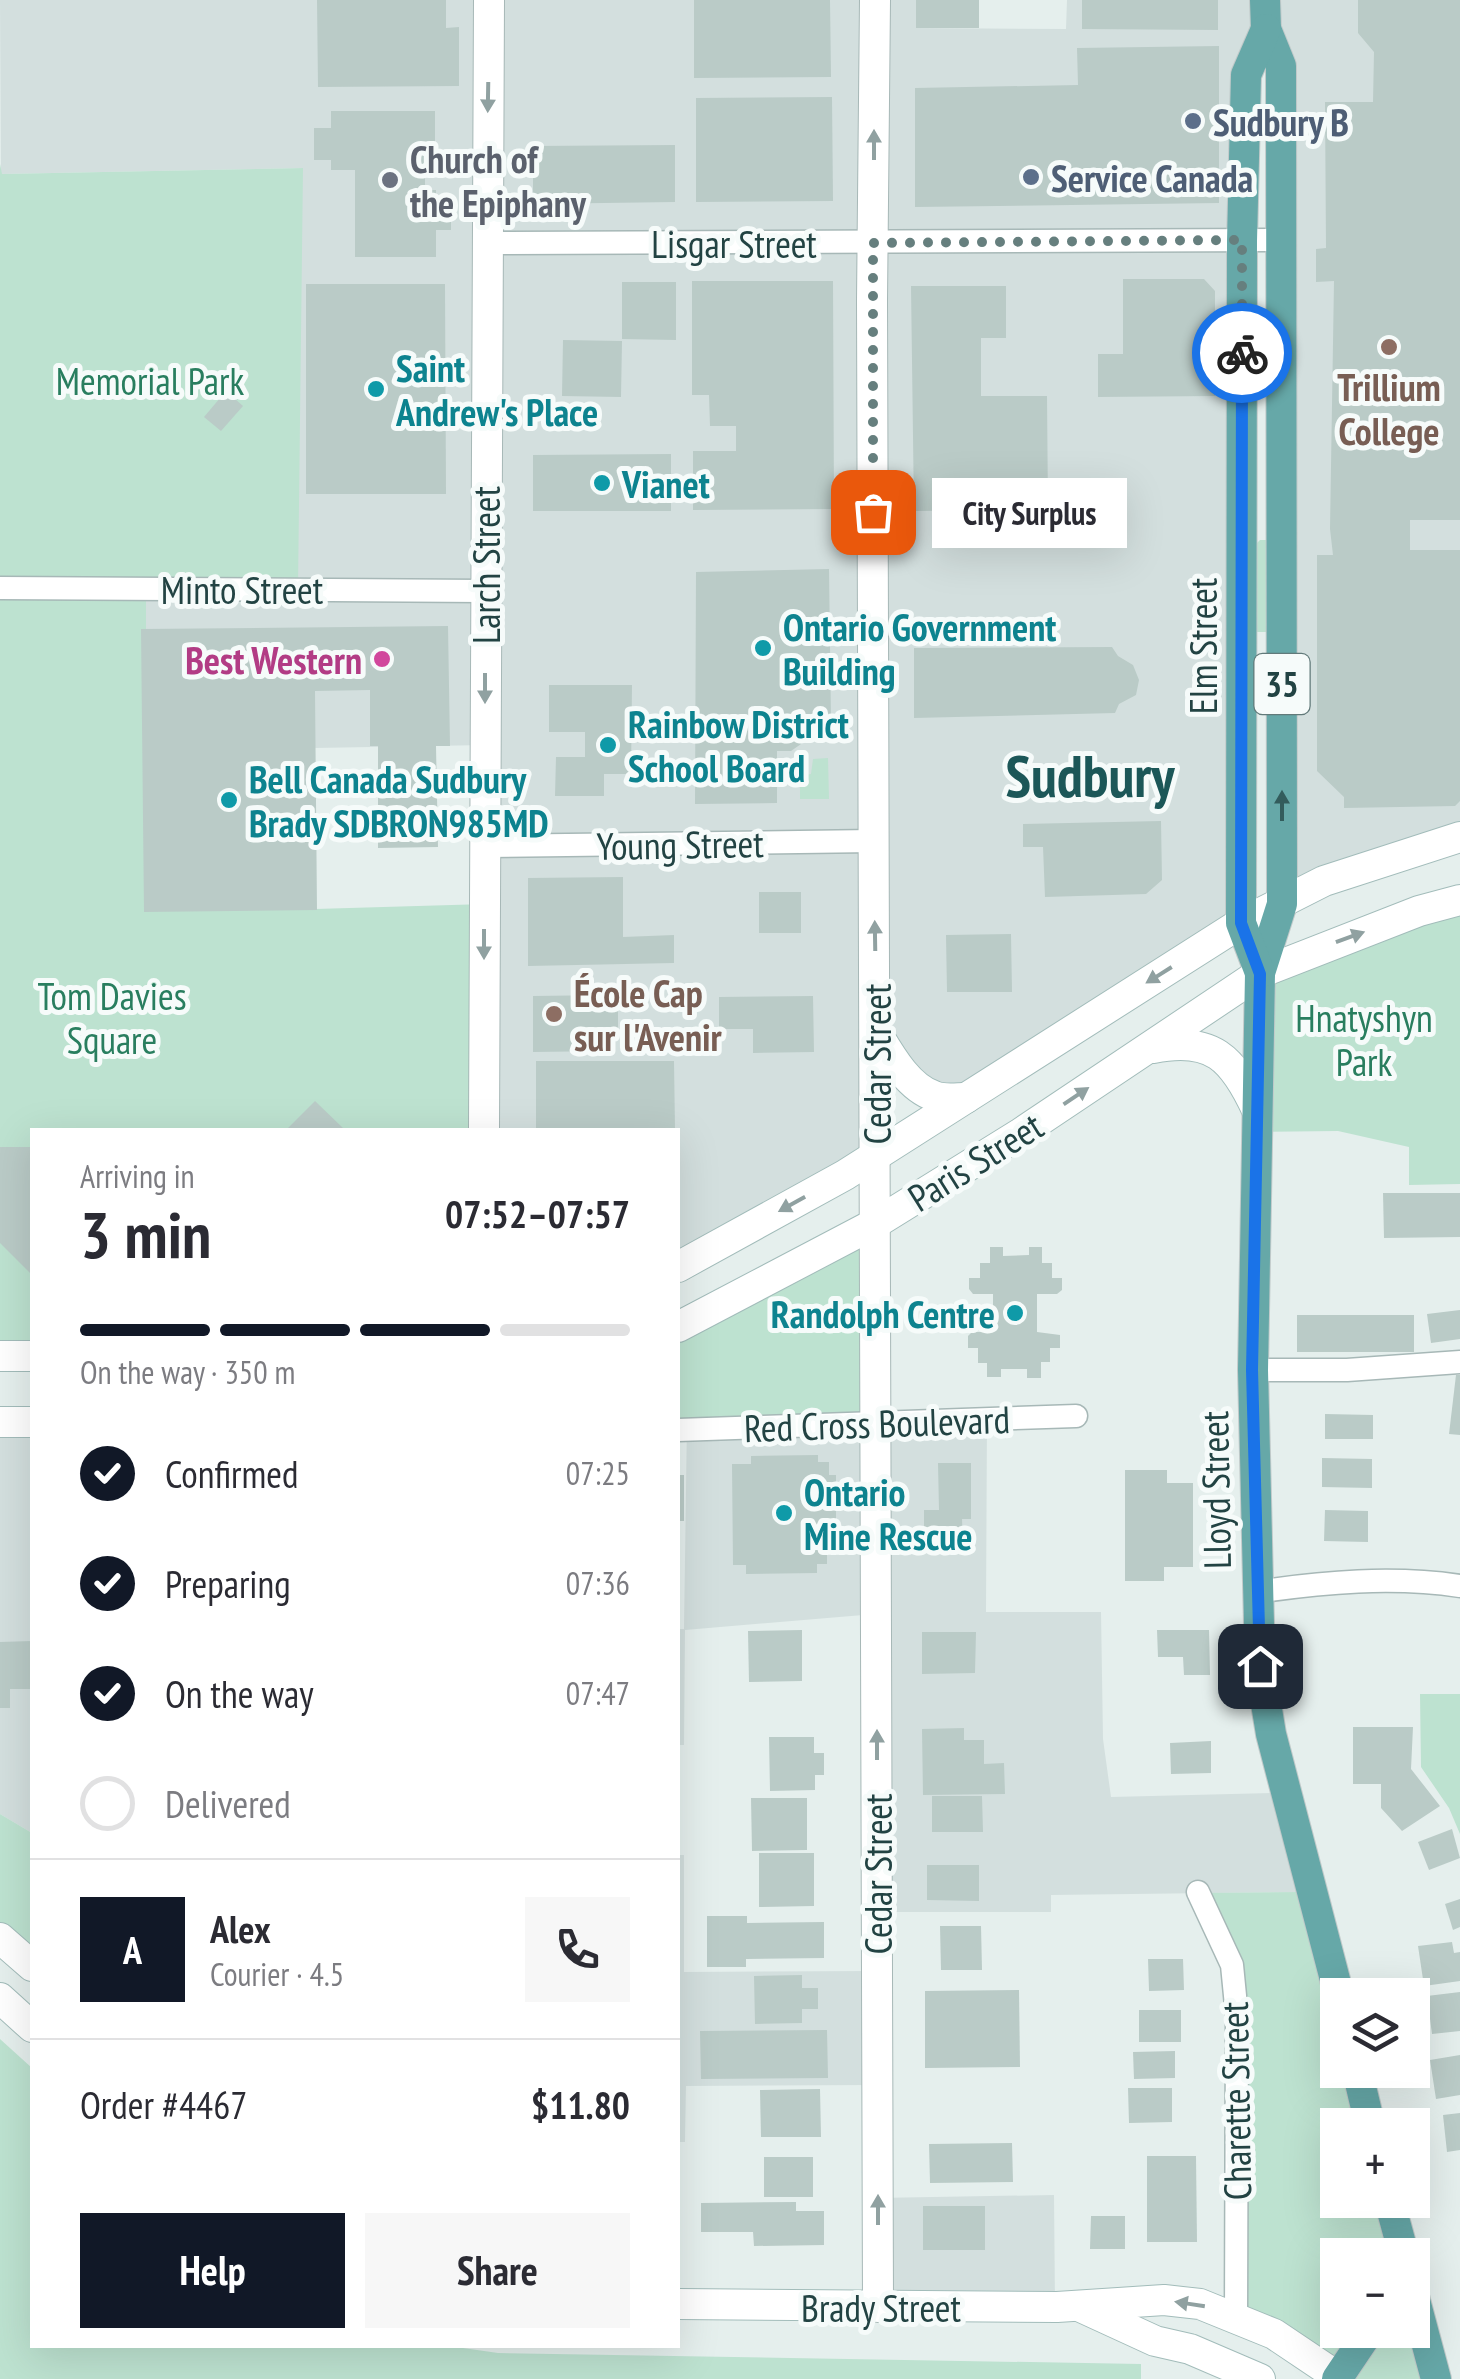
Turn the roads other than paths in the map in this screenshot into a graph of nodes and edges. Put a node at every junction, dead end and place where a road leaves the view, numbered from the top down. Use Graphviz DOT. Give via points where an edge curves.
graph roads {
  1 [pos="488,0"];
  2 [pos="875,0"];
  3 [pos="1266,15"];
  4 [pos="1242,240"];
  5 [pos="1281,240"];
  6 [pos="486,243"];
  7 [pos="873,243"];
  8 [pos="0,588"];
  9 [pos="484,590"];
  10 [pos="1460,837"];
  11 [pos="874,841"];
  12 [pos="485,846"];
  13 [pos="1460,900"];
  14 [pos="1282,904"];
  15 [pos="1241,923"];
  16 [pos="1260,974"];
  17 [pos="875,1030"];
  18 [pos="1146,1050"];
  19 [pos="966,1098"];
  20 [pos="1257,1110"];
  21 [pos="484,1128"];
  22 [pos="876,1155"];
  23 [pos="876,1223"];
  24 [pos="680,1266"];
  25 [pos="680,1326"];
  26 [pos="0,1356"];
  27 [pos="30,1356"];
  28 [pos="1460,1362"];
  29 [pos="1252,1370"];
  30 [pos="1076,1416"];
  31 [pos="0,1422"];
  32 [pos="30,1422"];
  33 [pos="876,1423"];
  34 [pos="680,1430"];
  35 [pos="1460,1586"];
  36 [pos="1256,1592"];
  37 [pos="1198,1892"];
  38 [pos="0,1938"];
  39 [pos="30,1964"];
  40 [pos="1335,1978"];
  41 [pos="0,1998"];
  42 [pos="30,2025"];
  43 [pos="1078,2306"];
  44 [pos="680,2307"];
  45 [pos="878,2307"];
  46 [pos="1236,2317"];
  47 [pos="1358,2348"];
  48 [pos="1428,2348"];
  49 [pos="1338,2378"];
  50 [pos="1260,2379"];
  51 [pos="1436,2379"];
  1 -- 6 [label="street, Larch Street, one-way"];
  7 -- 2 [label="street, Cedar Street, one-way"];
  3 -- 4 [label="main road, Elm Street / 35" via="1246,75"];
  3 -- 5 [label="main road, Elm Street / 35" via="1281,66"];
  4 -- 5 [label="street, Lisgar Street"];
  4 -- 7 [label="street, Lisgar Street"];
  4 -- 15 [label="main road, Elm Street / 35"];
  14 -- 5 [label="main road, Elm Street / 35, one-way"];
  6 -- 7 [label="street, Lisgar Street"];
  6 -- 9 [label="street, Larch Street"];
  7 -- 11 [label="street, Cedar Street"];
  8 -- 9 [label="street, Minto Street"];
  9 -- 12 [label="street, Larch Street, one-way"];
  10 -- 14 [label="street, Paris Street" via="1324,881"];
  11 -- 12 [label="street, Young Street"];
  17 -- 11 [label="street, Cedar Street, one-way"];
  12 -- 21 [label="street, Larch Street, one-way"];
  16 -- 13 [label="street, Paris Street, one-way"];
  14 -- 15 [label="street, Paris Street"];
  14 -- 16 [label="main road, Elm Street / 35"];
  15 -- 16 [label="main road, Elm Street / 35"];
  15 -- 19 [label="street, Paris Street, one-way"];
  16 -- 18 [label="street, Paris Street"];
  16 -- 20 [label="main road, Lloyd Street / 35"];
  17 -- 19 [label="street" via="918,1087 934,1096"];
  17 -- 22 [label="street, Cedar Street"];
  18 -- 20 [label="street" via="1182,1042 1205,1047 1242,1078"];
  23 -- 18 [label="street, Paris Street, one-way"];
  19 -- 22 [label="street, Paris Street"];
  20 -- 29 [label="main road, Lloyd Street / 35"];
  22 -- 23 [label="street, Cedar Street"];
  22 -- 24 [label="street, Paris Street, one-way"];
  23 -- 25 [label="street, Paris Street"];
  23 -- 33 [label="street, Cedar Street"];
  26 -- 27 [label="street"];
  28 -- 29 [label="street"];
  29 -- 36 [label="main road, Lloyd Street / 35"];
  30 -- 33 [label="street, Red Cross Boulevard"];
  31 -- 32 [label="street"];
  33 -- 34 [label="street, Red Cross Boulevard"];
  45 -- 33 [label="street, Cedar Street, one-way"];
  35 -- 36 [label="street" via="1345,1581"];
  36 -- 40 [label="main road, Lloyd Street / 35" via="1271,1734"];
  37 -- 46 [label="street, Charette Street" via="1232,1965 1237,2016"];
  38 -- 39 [label="street"];
  41 -- 42 [label="street"];
  43 -- 45 [label="street, Brady Street"];
  46 -- 43 [label="street, Brady Street, one-way" via="1164,2300"];
  43 -- 50 [label="street, Brady Street"];
  44 -- 45 [label="street, Brady Street"];
  46 -- 49 [label="street, Brady Street"];
  47 -- 49 [label="main road"];
  48 -- 51 [label="main road"];
}
